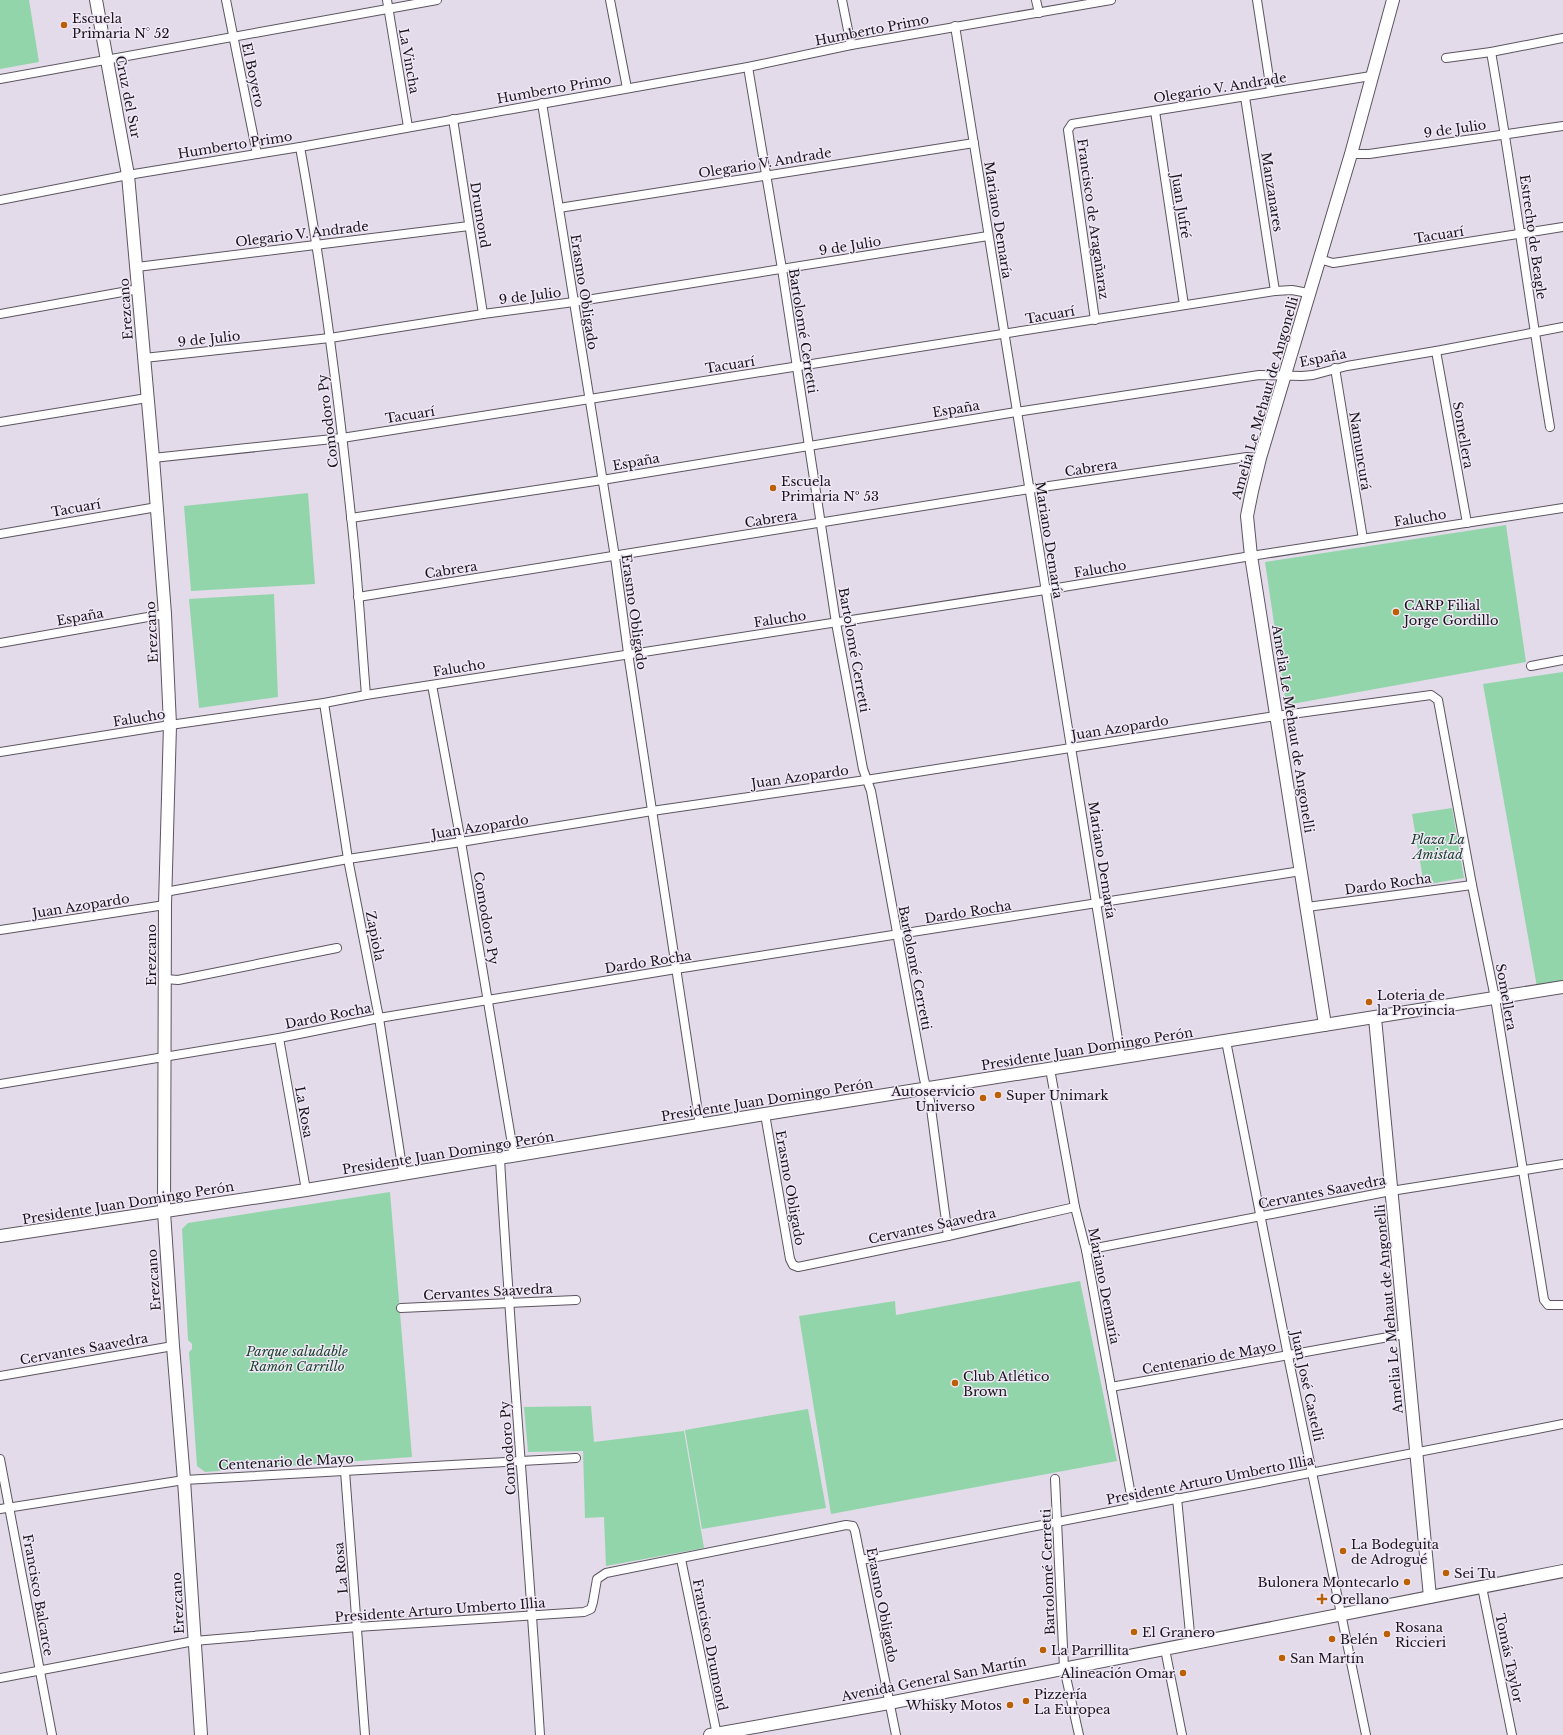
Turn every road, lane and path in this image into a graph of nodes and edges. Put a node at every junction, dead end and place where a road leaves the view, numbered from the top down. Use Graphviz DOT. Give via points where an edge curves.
graph roads {
  1 [pos="96,0"];
  2 [pos="226,0"];
  3 [pos="386,0"];
  4 [pos="437,0"];
  5 [pos="610,0"];
  6 [pos="842,0"];
  7 [pos="1036,0"];
  8 [pos="1111,0"];
  9 [pos="1257,0"];
  10 [pos="1393,0"];
  11 [pos="388,9"];
  12 [pos="1039,13"];
  13 [pos="955,26"];
  14 [pos="233,37"];
  15 [pos="1563,38"];
  16 [pos="851,45"];
  17 [pos="1492,52"];
  18 [pos="1446,58"];
  19 [pos="107,60"];
  20 [pos="748,67"];
  21 [pos="1372,76"];
  22 [pos="0,79"];
  23 [pos="627,88"];
  24 [pos="1271,92"];
  25 [pos="1245,97"];
  26 [pos="542,103"];
  27 [pos="1155,111"];
  28 [pos="453,119"];
  29 [pos="1072,124"];
  30 [pos="1563,126"];
  31 [pos="408,127"];
  32 [pos="1506,134"];
  33 [pos="974,143"];
  34 [pos="300,147"];
  35 [pos="256,154"];
  36 [pos="1351,154"];
  37 [pos="128,175"];
  38 [pos="766,175"];
  39 [pos="0,200"];
  40 [pos="559,208"];
  41 [pos="469,226"];
  42 [pos="1563,227"];
  43 [pos="1521,234"];
  44 [pos="988,236"];
  45 [pos="317,244"];
  46 [pos="1319,259"];
  47 [pos="137,267"];
  48 [pos="782,269"];
  49 [pos="139,289"];
  50 [pos="1275,291"];
  51 [pos="1308,293"];
  52 [pos="574,302"];
  53 [pos="1184,305"];
  54 [pos="0,314"];
  55 [pos="483,314"];
  56 [pos="1095,320"];
  57 [pos="1563,327"];
  58 [pos="1534,332"];
  59 [pos="1005,335"];
  60 [pos="330,338"];
  61 [pos="1436,351"];
  62 [pos="144,358"];
  63 [pos="796,366"];
  64 [pos="1334,368"];
  65 [pos="1284,375"];
  66 [pos="147,398"];
  67 [pos="589,400"];
  68 [pos="1016,412"];
  69 [pos="0,422"];
  70 [pos="1550,427"];
  71 [pos="342,438"];
  72 [pos="809,445"];
  73 [pos="153,458"];
  74 [pos="1260,458"];
  75 [pos="602,480"];
  76 [pos="1029,489"];
  77 [pos="157,507"];
  78 [pos="1563,508"];
  79 [pos="351,518"];
  80 [pos="820,523"];
  81 [pos="1467,523"];
  82 [pos="0,534"];
  83 [pos="1362,539"];
  84 [pos="1251,556"];
  85 [pos="615,557"];
  86 [pos="1045,590"];
  87 [pos="358,596"];
  88 [pos="165,614"];
  89 [pos="836,623"];
  90 [pos="0,644"];
  91 [pos="628,653"];
  92 [pos="1563,660"];
  93 [pos="1531,666"];
  94 [pos="432,685"];
  95 [pos="366,695"];
  96 [pos="1438,700"];
  97 [pos="324,703"];
  98 [pos="1277,716"];
  99 [pos="170,725"];
  100 [pos="1072,748"];
  101 [pos="0,752"];
  102 [pos="866,780"];
  103 [pos="652,811"];
  104 [pos="461,842"];
  105 [pos="348,859"];
  106 [pos="1301,871"];
  107 [pos="1472,885"];
  108 [pos="165,892"];
  109 [pos="1096,904"];
  110 [pos="165,905"];
  111 [pos="1307,907"];
  112 [pos="0,930"];
  113 [pos="896,935"];
  114 [pos="337,948"];
  115 [pos="676,969"];
  116 [pos="165,979"];
  117 [pos="1563,987"];
  118 [pos="1495,998"];
  119 [pos="488,1001"];
  120 [pos="379,1018"];
  121 [pos="1375,1018"];
  122 [pos="1325,1025"];
  123 [pos="279,1038"];
  124 [pos="1226,1042"];
  125 [pos="165,1058"];
  126 [pos="1120,1058"];
  127 [pos="1050,1069"];
  128 [pos="0,1084"];
  129 [pos="926,1089"];
  130 [pos="765,1114"];
  131 [pos="700,1125"];
  132 [pos="514,1156"];
  133 [pos="500,1159"];
  134 [pos="1563,1164"];
  135 [pos="1523,1170"];
  136 [pos="403,1173"];
  137 [pos="306,1190"];
  138 [pos="1391,1191"];
  139 [pos="1075,1207"];
  140 [pos="164,1212"];
  141 [pos="1260,1216"];
  142 [pos="0,1236"];
  143 [pos="948,1236"];
  144 [pos="1086,1250"];
  145 [pos="794,1265"];
  146 [pos="576,1300"];
  147 [pos="509,1304"];
  148 [pos="1563,1305"];
  149 [pos="401,1308"];
  150 [pos="1405,1334"];
  151 [pos="173,1346"];
  152 [pos="1288,1356"];
  153 [pos="0,1376"];
  154 [pos="1111,1387"];
  155 [pos="1563,1424"];
  156 [pos="1416,1452"];
  157 [pos="576,1458"];
  158 [pos="0,1459"];
  159 [pos="520,1461"];
  160 [pos="345,1471"];
  161 [pos="1313,1473"];
  162 [pos="1055,1478"];
  163 [pos="184,1480"];
  164 [pos="1177,1498"];
  165 [pos="1133,1506"];
  166 [pos="9,1507"];
  167 [pos="0,1509"];
  168 [pos="1058,1521"];
  169 [pos="853,1526"];
  170 [pos="681,1559"];
  171 [pos="861,1560"];
  172 [pos="1563,1571"];
  173 [pos="1482,1587"];
  174 [pos="1430,1597"];
  175 [pos="1341,1614"];
  176 [pos="533,1615"];
  177 [pos="357,1627"];
  178 [pos="194,1641"];
  179 [pos="1190,1644"];
  180 [pos="1164,1649"];
  181 [pos="1064,1668"];
  182 [pos="39,1670"];
  183 [pos="0,1678"];
  184 [pos="889,1703"];
  185 [pos="52,1735"];
  186 [pos="201,1735"];
  187 [pos="365,1735"];
  188 [pos="540,1735"];
  189 [pos="714,1735"];
  190 [pos="896,1735"];
  191 [pos="1079,1735"];
  192 [pos="1182,1735"];
  193 [pos="1366,1735"];
  194 [pos="1512,1735"];
  1 -- 19 [label="street, Cruz del Sur"];
  2 -- 14 [label="street, El Boyero"];
  3 -- 11 [label="street, La Vincha"];
  4 -- 11 [label="street"];
  5 -- 23 [label="street"];
  6 -- 16 [label="street"];
  7 -- 12 [label="street"];
  8 -- 12 [label="street, Humberto Primo"];
  9 -- 24 [label="street"];
  10 -- 21 [label="street, Amelia Le Mehaut de Angonelli"];
  11 -- 14 [label="street"];
  11 -- 31 [label="street, La Vincha"];
  12 -- 13 [label="street, Humberto Primo"];
  13 -- 16 [label="street, Humberto Primo"];
  13 -- 33 [label="street, Mariano Demaría"];
  14 -- 19 [label="street"];
  14 -- 35 [label="street, El Boyero"];
  15 -- 17 [label="street"];
  16 -- 20 [label="street, Humberto Primo"];
  17 -- 18 [label="street"];
  17 -- 32 [label="street, Estrecho de Beagle"];
  19 -- 22 [label="street"];
  19 -- 37 [label="street, Cruz del Sur"];
  20 -- 23 [label="street, Humberto Primo"];
  20 -- 38 [label="street, Bartolomé Cerretti"];
  21 -- 24 [label="street, Olegario V. Andrade"];
  21 -- 36 [label="street, Amelia Le Mehaut de Angonelli"];
  23 -- 26 [label="street, Humberto Primo"];
  24 -- 25 [label="street, Olegario V. Andrade"];
  25 -- 27 [label="street, Olegario V. Andrade"];
  25 -- 50 [label="street, Manzanares"];
  26 -- 28 [label="street, Humberto Primo"];
  26 -- 40 [label="street, Erasmo Obligado"];
  27 -- 29 [label="street, Olegario V. Andrade"];
  27 -- 53 [label="street, Juan Jufré"];
  28 -- 31 [label="street, Humberto Primo"];
  28 -- 41 [label="street, Drumond"];
  29 -- 56 [label="street, Francisco de Aragañaraz" via="1068,130"];
  30 -- 32 [label="street, 9 de Julio"];
  31 -- 34 [label="street, Humberto Primo"];
  32 -- 36 [label="street, 9 de Julio" via="1369,154"];
  32 -- 43 [label="street, Estrecho de Beagle"];
  33 -- 38 [label="street, Olegario V. Andrade"];
  33 -- 44 [label="street, Mariano Demaría"];
  34 -- 35 [label="street, Humberto Primo"];
  34 -- 45 [label="street, Comodoro Py"];
  35 -- 37 [label="street, Humberto Primo"];
  36 -- 46 [label="street, Amelia Le Mehaut de Angonelli"];
  37 -- 39 [label="street, Humberto Primo"];
  37 -- 47 [label="street, Erezcano"];
  38 -- 40 [label="street, Olegario V. Andrade"];
  38 -- 48 [label="street, Bartolomé Cerretti"];
  40 -- 52 [label="street, Erasmo Obligado"];
  41 -- 45 [label="street, Olegario V. Andrade"];
  41 -- 55 [label="street, Drumond"];
  42 -- 43 [label="street, Tacuarí"];
  43 -- 46 [label="street, Tacuarí" via="1333,263"];
  43 -- 58 [label="street, Estrecho de Beagle"];
  44 -- 48 [label="street, 9 de Julio"];
  44 -- 59 [label="street, Mariano Demaría"];
  45 -- 47 [label="street, Olegario V. Andrade"];
  45 -- 60 [label="street, Comodoro Py"];
  46 -- 51 [label="street, Amelia Le Mehaut de Angonelli"];
  47 -- 49 [label="street, Erezcano"];
  48 -- 52 [label="street, 9 de Julio"];
  48 -- 63 [label="street, Bartolomé Cerretti"];
  49 -- 54 [label="street"];
  49 -- 62 [label="street, Erezcano"];
  50 -- 51 [label="street, Tacuarí" via="1292,290"];
  50 -- 53 [label="street, Tacuarí"];
  51 -- 65 [label="street, Amelia Le Mehaut de Angonelli"];
  52 -- 55 [label="street, 9 de Julio"];
  52 -- 67 [label="street, Erasmo Obligado"];
  53 -- 56 [label="street, Tacuarí"];
  55 -- 60 [label="street, 9 de Julio"];
  56 -- 59 [label="street, Tacuarí"];
  57 -- 58 [label="street, España"];
  58 -- 61 [label="street, España"];
  58 -- 70 [label="street, Estrecho de Beagle"];
  59 -- 63 [label="street, Tacuarí"];
  59 -- 68 [label="street, Mariano Demaría"];
  60 -- 62 [label="street, 9 de Julio"];
  60 -- 71 [label="street, Comodoro Py"];
  61 -- 64 [label="street, España"];
  61 -- 81 [label="street, Somellera"];
  62 -- 66 [label="street, Erezcano"];
  63 -- 67 [label="street, Tacuarí"];
  63 -- 72 [label="street, Bartolomé Cerretti"];
  64 -- 65 [label="street, España" via="1313,375"];
  64 -- 83 [label="street, Namuncurá"];
  65 -- 68 [label="street, España" via="1259,375"];
  65 -- 74 [label="street, Amelia Le Mehaut de Angonelli"];
  66 -- 69 [label="street"];
  66 -- 73 [label="street, Erezcano"];
  67 -- 71 [label="street, Tacuarí"];
  67 -- 75 [label="street, Erasmo Obligado"];
  68 -- 72 [label="street, España"];
  68 -- 76 [label="street, Mariano Demaría"];
  71 -- 73 [label="street, Tacuarí"];
  71 -- 79 [label="street, Comodoro Py"];
  72 -- 75 [label="street, España"];
  72 -- 80 [label="street, Bartolomé Cerretti"];
  73 -- 77 [label="street, Erezcano"];
  74 -- 76 [label="street, Cabrera" via="1247,456"];
  74 -- 84 [label="street, Amelia Le Mehaut de Angonelli" via="1247,516"];
  75 -- 79 [label="street, España"];
  75 -- 85 [label="street, Erasmo Obligado"];
  76 -- 80 [label="street, Cabrera"];
  76 -- 86 [label="street, Mariano Demaría"];
  77 -- 82 [label="street, Tacuarí"];
  77 -- 88 [label="street, Erezcano"];
  78 -- 81 [label="street, Falucho"];
  79 -- 87 [label="street, Comodoro Py"];
  80 -- 85 [label="street, Cabrera"];
  80 -- 89 [label="street, Bartolomé Cerretti"];
  81 -- 83 [label="street, Falucho"];
  83 -- 84 [label="street, Falucho"];
  84 -- 86 [label="street, Falucho"];
  84 -- 98 [label="street, Amelia Le Mehaut de Angonelli"];
  85 -- 87 [label="street, Cabrera"];
  85 -- 91 [label="street, Erasmo Obligado"];
  86 -- 89 [label="street, Falucho"];
  86 -- 100 [label="street, Mariano Demaría"];
  87 -- 95 [label="street, Comodoro Py"];
  88 -- 90 [label="street, España"];
  88 -- 99 [label="street, Erezcano"];
  89 -- 91 [label="street, Falucho"];
  89 -- 102 [label="street, Bartolomé Cerretti"];
  91 -- 94 [label="street, Falucho"];
  91 -- 103 [label="street, Erasmo Obligado"];
  92 -- 93 [label="street"];
  94 -- 95 [label="street, Falucho"];
  94 -- 104 [label="street, Comodoro Py"];
  95 -- 97 [label="street, Falucho"];
  96 -- 98 [label="street, Juan Azopardo" via="1431,695"];
  96 -- 107 [label="street, Somellera"];
  97 -- 99 [label="street, Falucho"];
  97 -- 105 [label="street, Zapiola"];
  98 -- 100 [label="street, Juan Azopardo"];
  98 -- 106 [label="street, Amelia Le Mehaut de Angonelli"];
  99 -- 101 [label="street, Falucho"];
  99 -- 108 [label="street, Erezcano"];
  100 -- 102 [label="street, Juan Azopardo"];
  100 -- 109 [label="street, Mariano Demaría"];
  102 -- 103 [label="street, Juan Azopardo"];
  102 -- 113 [label="street, Bartolomé Cerretti" via="871,791"];
  103 -- 104 [label="street, Juan Azopardo"];
  103 -- 115 [label="street, Erasmo Obligado"];
  104 -- 105 [label="street, Juan Azopardo"];
  104 -- 119 [label="street, Comodoro Py"];
  105 -- 108 [label="street, Juan Azopardo"];
  105 -- 120 [label="street, Zapiola"];
  106 -- 109 [label="street, Dardo Rocha"];
  106 -- 111 [label="street, Amelia Le Mehaut de Angonelli"];
  107 -- 111 [label="street, Dardo Rocha"];
  107 -- 118 [label="street, Somellera"];
  108 -- 110 [label="street, Erezcano"];
  109 -- 113 [label="street, Dardo Rocha"];
  109 -- 126 [label="street, Mariano Demaría"];
  110 -- 112 [label="street, Juan Azopardo"];
  110 -- 116 [label="street, Erezcano"];
  111 -- 122 [label="street, Amelia Le Mehaut de Angonelli"];
  113 -- 115 [label="street, Dardo Rocha"];
  113 -- 129 [label="street, Bartolomé Cerretti"];
  114 -- 116 [label="street" via="178,980"];
  115 -- 119 [label="street, Dardo Rocha"];
  115 -- 131 [label="street, Erasmo Obligado"];
  116 -- 125 [label="street, Erezcano"];
  117 -- 118 [label="street, Presidente Juan Domingo Perón"];
  118 -- 121 [label="street, Presidente Juan Domingo Perón"];
  118 -- 135 [label="street, Somellera"];
  119 -- 120 [label="street, Dardo Rocha"];
  119 -- 132 [label="street, Comodoro Py"];
  120 -- 123 [label="street, Dardo Rocha"];
  120 -- 136 [label="street, Zapiola"];
  121 -- 122 [label="street, Presidente Juan Domingo Perón"];
  121 -- 138 [label="street, Amelia Le Mehaut de Angonelli"];
  122 -- 124 [label="street, Presidente Juan Domingo Perón"];
  123 -- 125 [label="street, Dardo Rocha"];
  123 -- 137 [label="street, La Rosa"];
  124 -- 126 [label="street, Presidente Juan Domingo Perón"];
  124 -- 141 [label="street, Juan José Castelli"];
  125 -- 128 [label="street, Dardo Rocha"];
  125 -- 140 [label="street, Erezcano"];
  126 -- 127 [label="street, Presidente Juan Domingo Perón"];
  127 -- 129 [label="street, Presidente Juan Domingo Perón"];
  127 -- 139 [label="street, Mariano Demaría"];
  129 -- 130 [label="street, Presidente Juan Domingo Perón"];
  129 -- 143 [label="street, Bartolomé Cerretti" via="930,1101"];
  130 -- 131 [label="street, Presidente Juan Domingo Perón"];
  130 -- 145 [label="street, Erasmo Obligado" via="790,1259"];
  131 -- 132 [label="street, Presidente Juan Domingo Perón"];
  132 -- 133 [label="street, Presidente Juan Domingo Perón"];
  133 -- 136 [label="street, Presidente Juan Domingo Perón"];
  133 -- 147 [label="street, Comodoro Py"];
  134 -- 135 [label="street, Cervantes Saavedra"];
  135 -- 138 [label="street, Cervantes Saavedra"];
  135 -- 148 [label="street, Somellera" via="1544,1300 1548,1305"];
  136 -- 137 [label="street, Presidente Juan Domingo Perón"];
  137 -- 140 [label="street, Presidente Juan Domingo Perón"];
  138 -- 141 [label="street, Cervantes Saavedra"];
  138 -- 150 [label="street, Amelia Le Mehaut de Angonelli"];
  139 -- 143 [label="street, Cervantes Saavedra"];
  139 -- 144 [label="street, Mariano Demaría"];
  140 -- 142 [label="street, Presidente Juan Domingo Perón"];
  140 -- 151 [label="street, Erezcano"];
  141 -- 144 [label="street, Cervantes Saavedra"];
  141 -- 152 [label="street, Juan José Castelli"];
  143 -- 145 [label="street, Cervantes Saavedra" via="798,1267"];
  144 -- 154 [label="street, Mariano Demaría"];
  146 -- 147 [label="street, Cervantes Saavedra"];
  147 -- 149 [label="street, Cervantes Saavedra"];
  147 -- 159 [label="street, Comodoro Py"];
  150 -- 152 [label="street, Centenario de Mayo"];
  150 -- 156 [label="street, Amelia Le Mehaut de Angonelli"];
  151 -- 153 [label="street, Cervantes Saavedra"];
  151 -- 163 [label="street, Erezcano"];
  152 -- 154 [label="street, Centenario de Mayo"];
  152 -- 161 [label="street, Juan José Castelli"];
  154 -- 165 [label="street, Mariano Demaría"];
  155 -- 156 [label="street, Presidente Arturo Umberto Illia"];
  156 -- 161 [label="street, Presidente Arturo Umberto Illia"];
  156 -- 174 [label="street, Amelia Le Mehaut de Angonelli"];
  157 -- 159 [label="street, Centenario de Mayo"];
  158 -- 166 [label="street, Francisco Balcarce"];
  159 -- 160 [label="street, Centenario de Mayo"];
  159 -- 176 [label="street, Comodoro Py"];
  160 -- 163 [label="street, Centenario de Mayo"];
  160 -- 177 [label="street, La Rosa"];
  161 -- 164 [label="street, Presidente Arturo Umberto Illia"];
  161 -- 175 [label="street, Juan José Castelli"];
  162 -- 168 [label="street, Bartolomé Cerretti"];
  163 -- 166 [label="street, Centenario de Mayo"];
  163 -- 178 [label="street, Erezcano"];
  164 -- 165 [label="street, Presidente Arturo Umberto Illia"];
  164 -- 179 [label="street"];
  165 -- 168 [label="street, Presidente Arturo Umberto Illia"];
  166 -- 167 [label="street, Centenario de Mayo"];
  166 -- 182 [label="street, Francisco Balcarce"];
  168 -- 171 [label="street, Presidente Arturo Umberto Illia"];
  168 -- 181 [label="street, Bartolomé Cerretti"];
  169 -- 170 [label="street, Presidente Arturo Umberto Illia" via="846,1525"];
  169 -- 171 [label="street, Erasmo Obligado"];
  170 -- 176 [label="street, Presidente Arturo Umberto Illia" via="602,1575 597,1579 591,1609 584,1612"];
  170 -- 189 [label="street, Francisco Drumond"];
  171 -- 184 [label="street, Erasmo Obligado"];
  172 -- 173 [label="street, Avenida General San Martín"];
  173 -- 174 [label="street, Avenida General San Martín"];
  173 -- 194 [label="street, Tomás Taylor"];
  174 -- 175 [label="street, Avenida General San Martín"];
  175 -- 179 [label="street, Avenida General San Martín"];
  175 -- 193 [label="street, Juan José Castelli"];
  176 -- 177 [label="street, Presidente Arturo Umberto Illia"];
  176 -- 188 [label="street, Comodoro Py"];
  177 -- 178 [label="street, Presidente Arturo Umberto Illia"];
  177 -- 187 [label="street, La Rosa"];
  178 -- 182 [label="street, Presidente Arturo Umberto Illia"];
  178 -- 186 [label="street, Erezcano"];
  179 -- 180 [label="street, Avenida General San Martín"];
  180 -- 181 [label="street, Avenida General San Martín"];
  180 -- 192 [label="street"];
  181 -- 184 [label="street, Avenida General San Martín"];
  181 -- 191 [label="street, Bartolomé Cerretti"];
  182 -- 183 [label="street, Presidente Arturo Umberto Illia"];
  182 -- 185 [label="street, Francisco Balcarce"];
  184 -- 189 [label="street, Avenida General San Martín"];
  184 -- 190 [label="street, Erasmo Obligado"];
}
